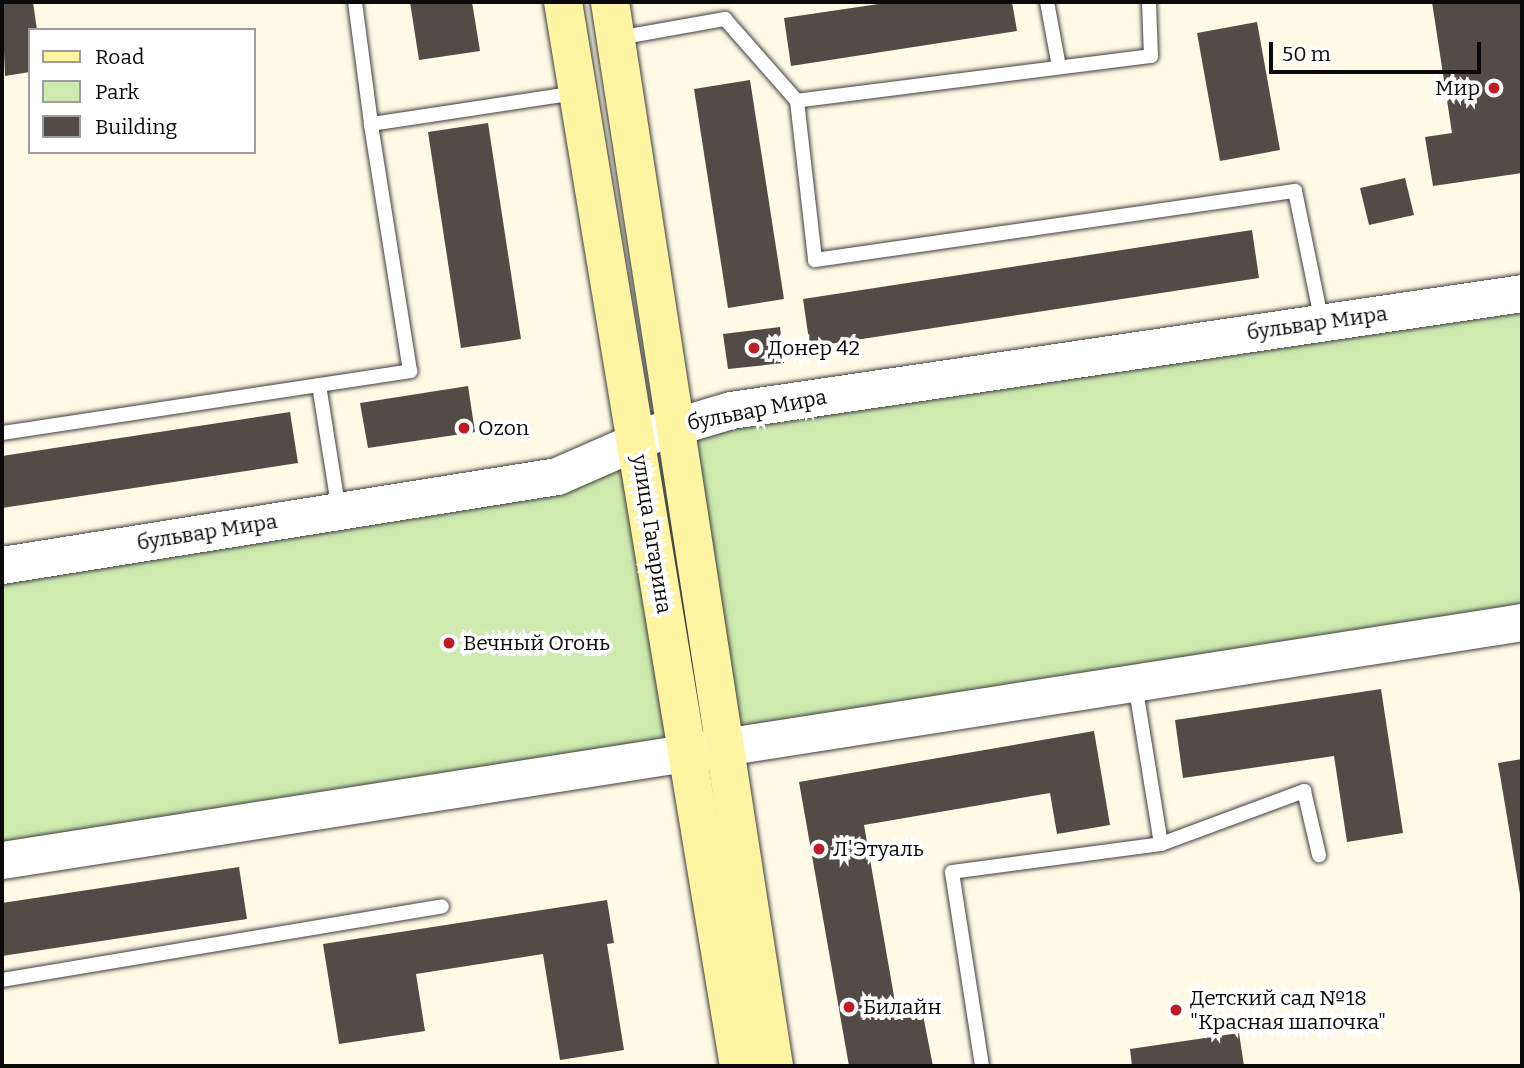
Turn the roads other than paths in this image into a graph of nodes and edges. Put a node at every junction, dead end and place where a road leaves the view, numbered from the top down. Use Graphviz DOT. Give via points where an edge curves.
graph roads {
  1 [pos="355,2"];
  2 [pos="563,2"];
  3 [pos="610,2"];
  4 [pos="1047,2"];
  5 [pos="1149,2"];
  6 [pos="617,38"];
  7 [pos="1059,67"];
  8 [pos="578,93"];
  9 [pos="797,100"];
  10 [pos="371,124"];
  11 [pos="1522,293"];
  12 [pos="1322,323"];
  13 [pos="319,385"];
  14 [pos="678,425"];
  15 [pos="2,433"];
  16 [pos="637,441"];
  17 [pos="339,511"];
  18 [pos="2,565"];
  19 [pos="1522,622"];
  20 [pos="1135,683"];
  21 [pos="727,747"];
  22 [pos="689,753"];
  23 [pos="1161,844"];
  24 [pos="1319,855"];
  25 [pos="2,860"];
  26 [pos="442,906"];
  27 [pos="2,980"];
  28 [pos="739,1066"];
  29 [pos="774,1066"];
  30 [pos="982,1066"];
  1 -- 10 [label="lane"];
  2 -- 8 [label="main road, улица Гагарина"];
  3 -- 6 [label="main road, улица Гагарина"];
  4 -- 7 [label="lane"];
  5 -- 7 [label="lane" via="1151,56"];
  6 -- 9 [label="lane" via="725,19"];
  6 -- 14 [label="main road, улица Гагарина"];
  7 -- 9 [label="lane"];
  8 -- 10 [label="lane"];
  8 -- 16 [label="main road, улица Гагарина"];
  9 -- 12 [label="lane" via="815,260 1295,191"];
  10 -- 13 [label="lane" via="410,371"];
  11 -- 12 [label="street, бульвар Мира"];
  12 -- 14 [label="street, бульвар Мира" via="731,410"];
  13 -- 15 [label="lane"];
  13 -- 17 [label="lane"];
  14 -- 16 [label="street, бульвар Мира"];
  14 -- 21 [label="main road, улица Гагарина"];
  16 -- 17 [label="street, бульвар Мира" via="557,476"];
  16 -- 22 [label="main road, улица Гагарина"];
  17 -- 18 [label="street, бульвар Мира"];
  19 -- 20 [label="street"];
  20 -- 21 [label="street"];
  20 -- 23 [label="lane"];
  21 -- 22 [label="street"];
  21 -- 29 [label="main road, улица Гагарина"];
  22 -- 25 [label="street"];
  22 -- 28 [label="main road, улица Гагарина"];
  23 -- 24 [label="lane" via="1304,791"];
  23 -- 30 [label="lane" via="952,872"];
  26 -- 27 [label="lane"];
}
